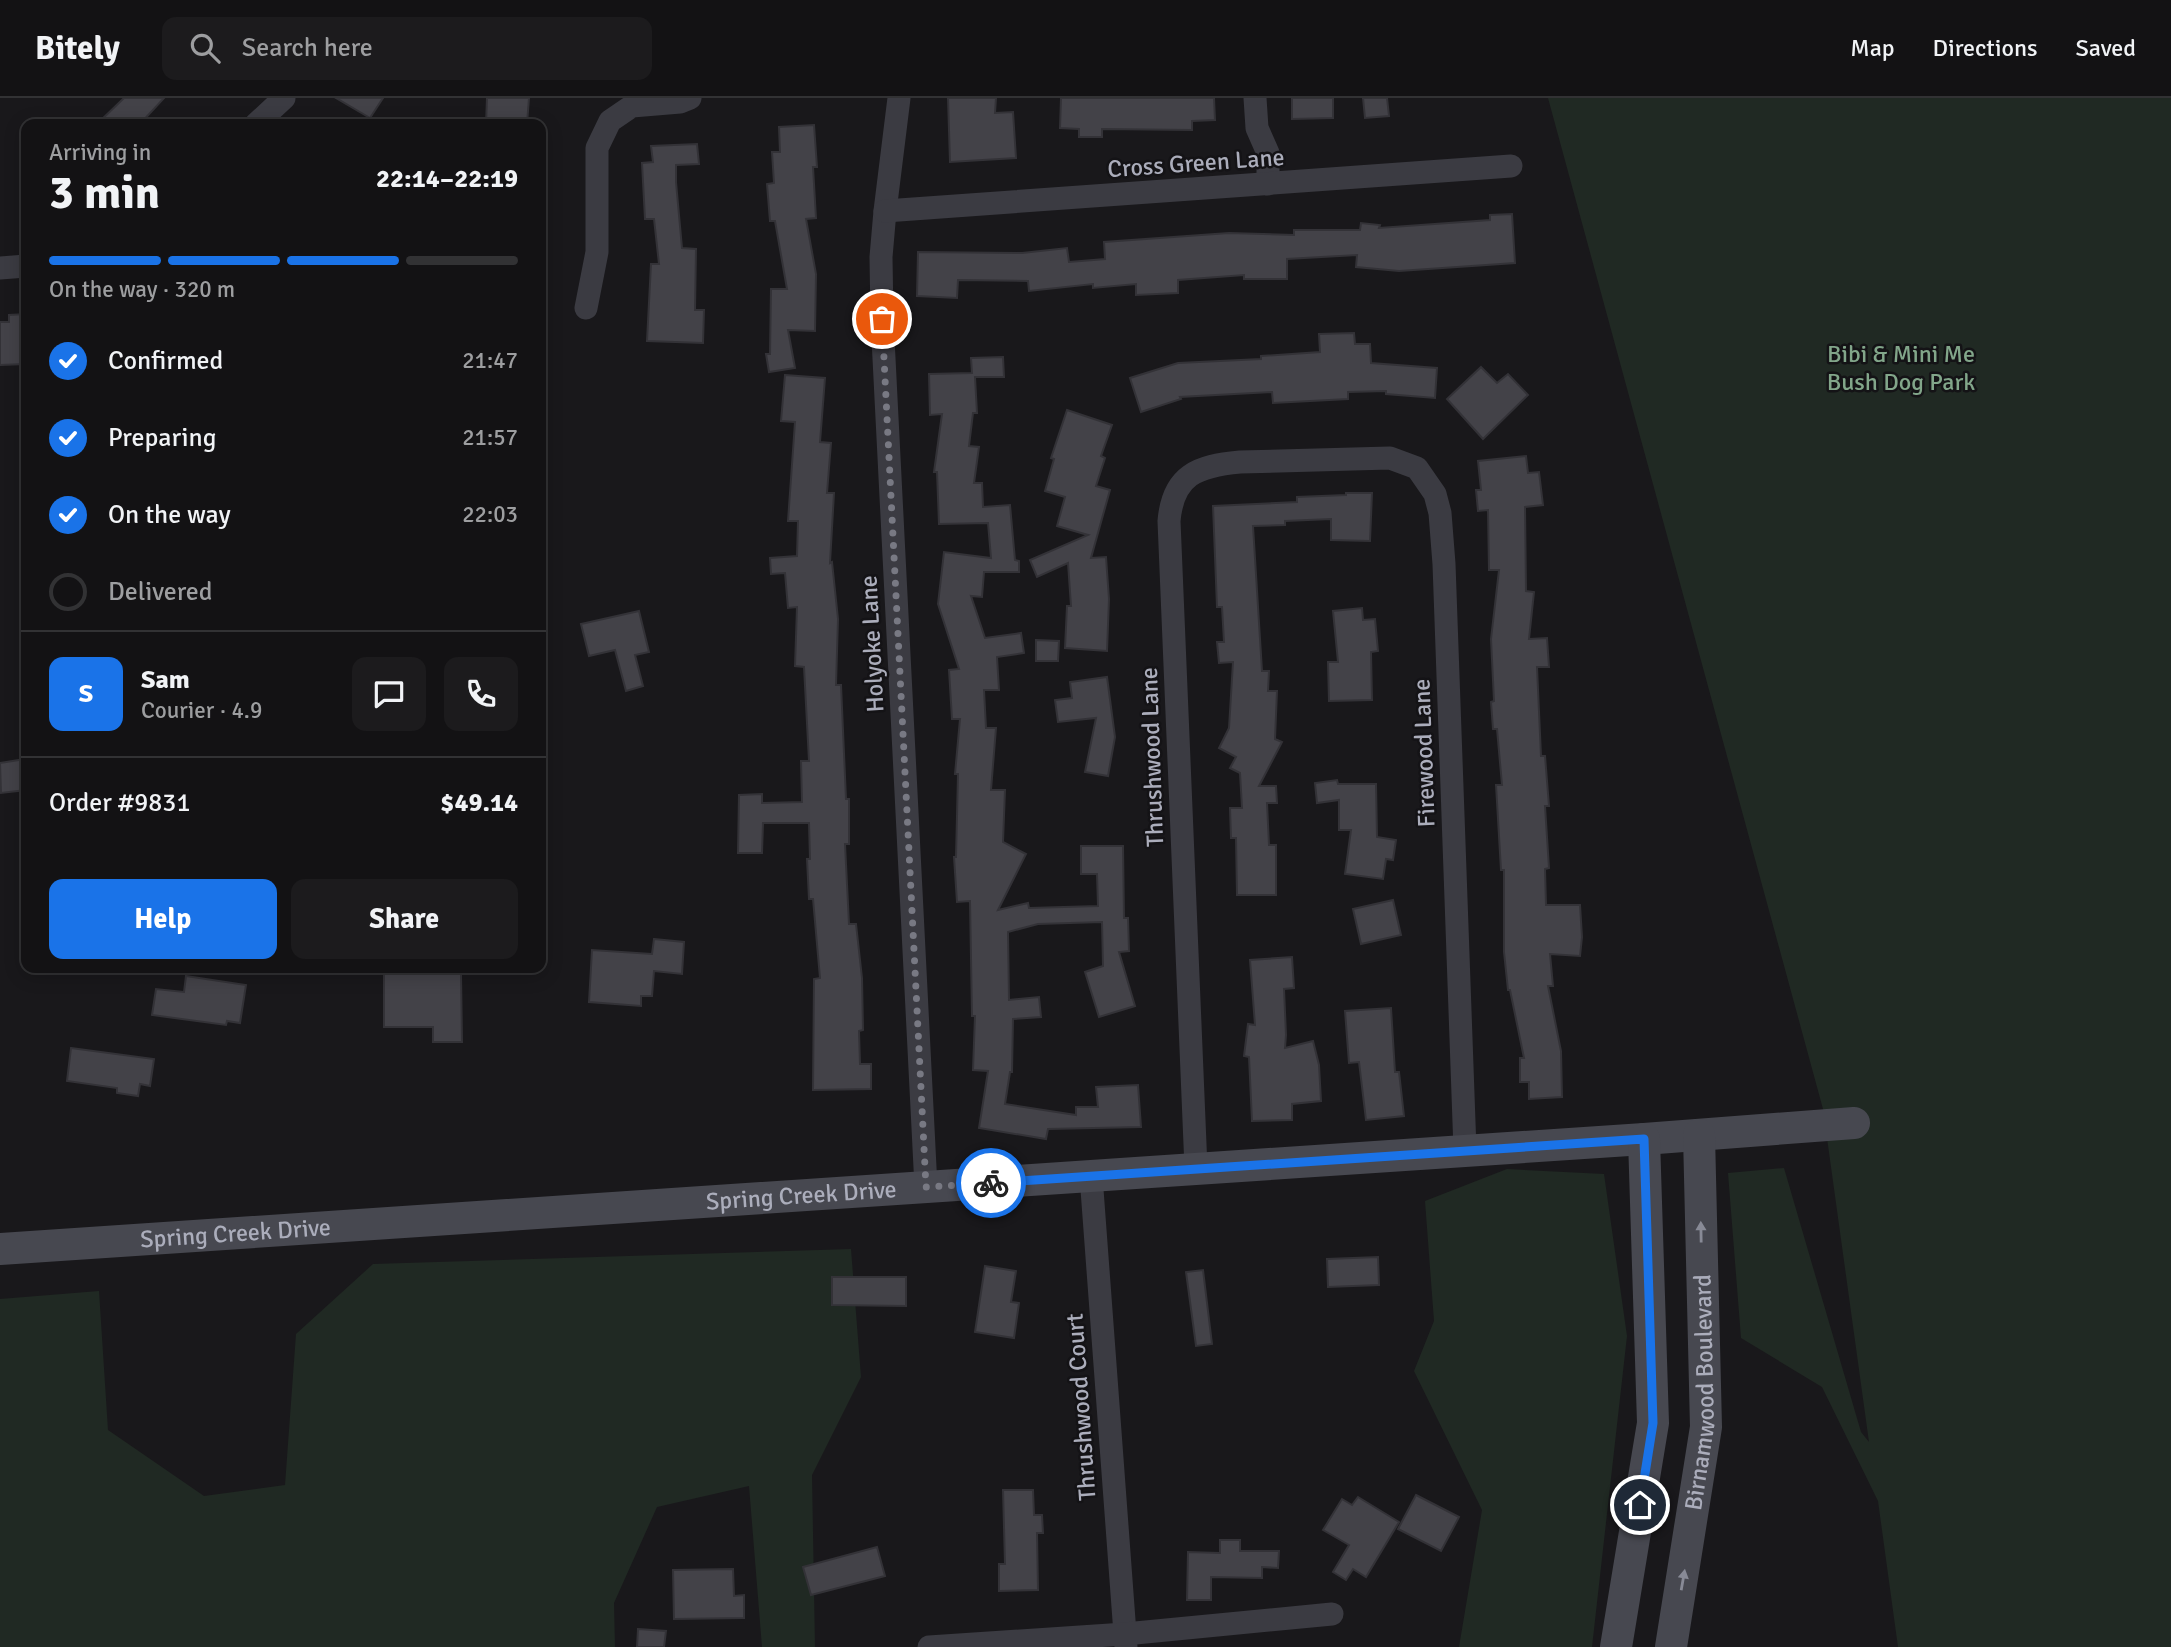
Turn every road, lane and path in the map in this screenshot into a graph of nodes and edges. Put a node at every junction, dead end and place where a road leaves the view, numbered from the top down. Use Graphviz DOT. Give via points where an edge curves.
graph roads {
  1 [pos="284,98"];
  2 [pos="691,98"];
  3 [pos="899,98"];
  4 [pos="1255,98"];
  5 [pos="261,119"];
  6 [pos="1511,166"];
  7 [pos="1268,184"];
  8 [pos="884,211"];
  9 [pos="21,266"];
  10 [pos="0,268"];
  11 [pos="586,308"];
  12 [pos="1311,460"];
  13 [pos="1854,1123"];
  14 [pos="1699,1135"];
  15 [pos="1644,1139"];
  16 [pos="1465,1150"];
  17 [pos="1196,1168"];
  18 [pos="1090,1176"];
  19 [pos="926,1187"];
  20 [pos="0,1249"];
  21 [pos="1332,1614"];
  22 [pos="1125,1641"];
  23 [pos="929,1647"];
  24 [pos="1616,1647"];
  25 [pos="1671,1647"];
  1 -- 5 [label="street"];
  2 -- 11 [label="street" via="632,106 610,121 597,148 597,252"];
  3 -- 8 [label="street, Holyoke Lane"];
  4 -- 7 [label="street" via="1257,128 1268,153"];
  6 -- 7 [label="street, Cross Green Lane"];
  7 -- 8 [label="street, Cross Green Lane"];
  8 -- 19 [label="street, Holyoke Lane" via="882,319"];
  9 -- 10 [label="street"];
  12 -- 16 [label="street, Firewood Lane" via="1390,458 1417,468 1435,494 1440,513"];
  12 -- 17 [label="street, Thrushwood Lane" via="1215,464 1196,470 1178,486 1171,502"];
  13 -- 14 [label="street, Spring Creek Drive"];
  14 -- 15 [label="street, Spring Creek Drive"];
  25 -- 14 [label="street, Birnamwood Boulevard, one-way" via="1706,1427"];
  15 -- 16 [label="street, Spring Creek Drive"];
  15 -- 24 [label="street, Birnamwood Boulevard" via="1653,1423"];
  16 -- 17 [label="street, Spring Creek Drive"];
  17 -- 18 [label="street, Spring Creek Drive"];
  18 -- 19 [label="street, Spring Creek Drive"];
  18 -- 22 [label="street, Thrushwood Court"];
  19 -- 20 [label="street, Spring Creek Drive"];
  21 -- 22 [label="street"];
  22 -- 23 [label="street"];
}
